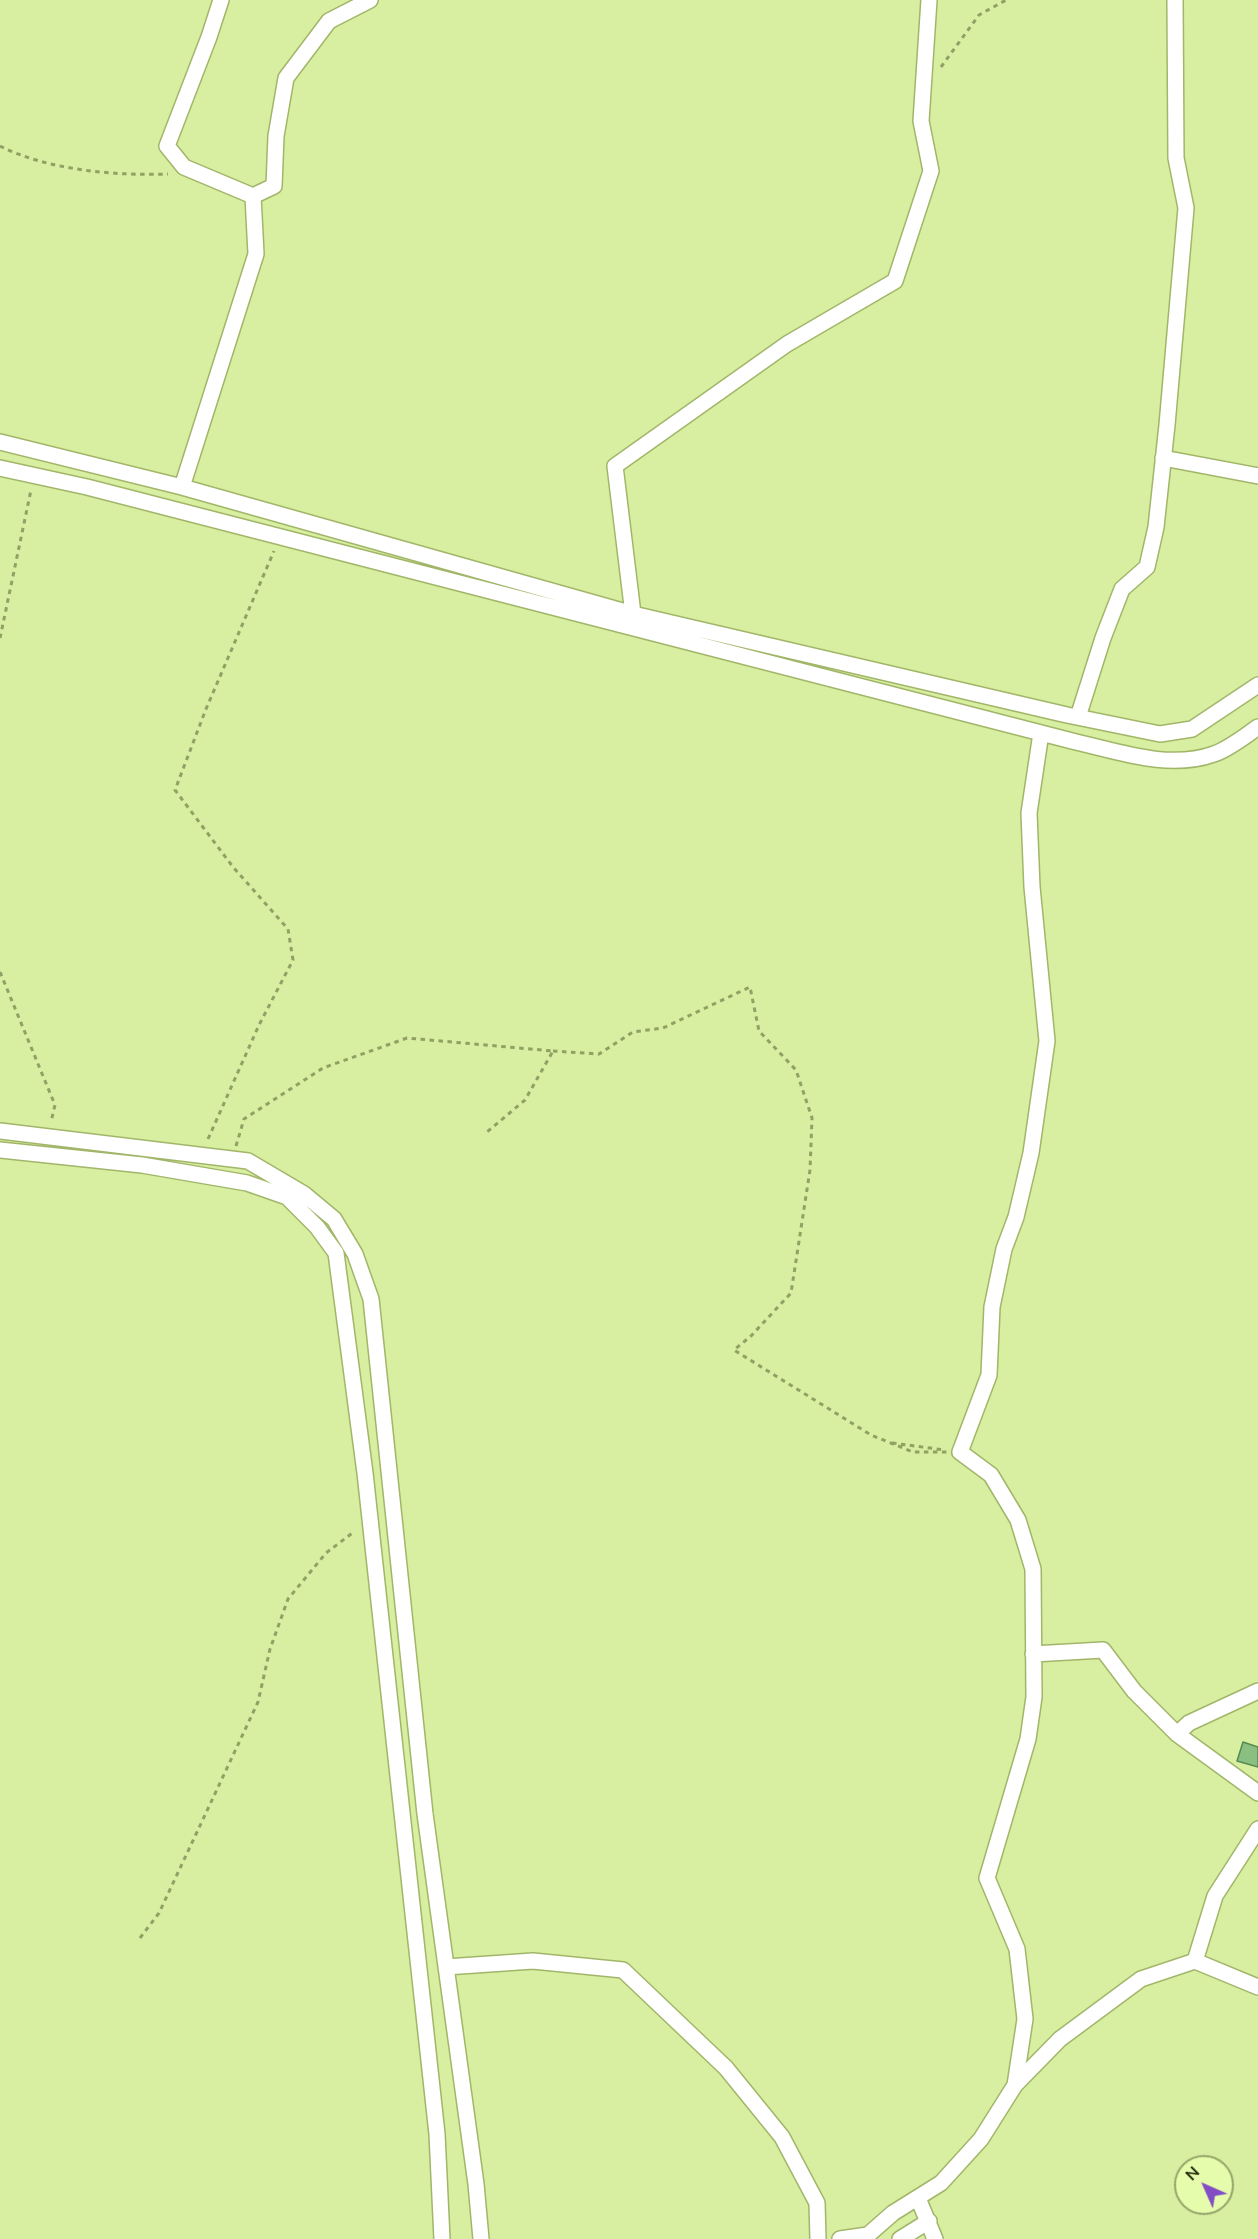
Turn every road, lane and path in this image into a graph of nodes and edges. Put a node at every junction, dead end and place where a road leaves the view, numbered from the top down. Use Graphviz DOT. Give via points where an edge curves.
graph roads {
  1 [pos="221,0"];
  2 [pos="370,0"];
  3 [pos="929,0"];
  4 [pos="1006,0"];
  5 [pos="1175,0"];
  6 [pos="924,76"];
  7 [pos="0,146"];
  8 [pos="184,167"];
  9 [pos="253,196"];
  10 [pos="0,442"];
  11 [pos="1163,458"];
  12 [pos="0,468"];
  13 [pos="33,476"];
  14 [pos="1258,476"];
  15 [pos="182,487"];
  16 [pos="277,536"];
  17 [pos="633,614"];
  18 [pos="0,638"];
  19 [pos="1258,685"];
  20 [pos="1078,717"];
  21 [pos="1257,728"];
  22 [pos="1041,733"];
  23 [pos="0,972"];
  24 [pos="552,1051"];
  25 [pos="0,1131"];
  26 [pos="487,1132"];
  27 [pos="48,1136"];
  28 [pos="0,1150"];
  29 [pos="201,1155"];
  30 [pos="232,1159"];
  31 [pos="960,1452"];
  32 [pos="370,1518"];
  33 [pos="1033,1654"];
  34 [pos="1258,1691"];
  35 [pos="1177,1734"];
  36 [pos="1258,1793"];
  37 [pos="1258,1829"];
  38 [pos="140,1938"];
  39 [pos="1195,1961"];
  40 [pos="446,1967"];
  41 [pos="1258,1987"];
  42 [pos="1015,2085"];
  43 [pos="918,2198"];
  44 [pos="929,2221"];
  45 [pos="442,2239"];
  46 [pos="481,2239"];
  47 [pos="818,2239"];
  48 [pos="840,2239"];
  49 [pos="900,2239"];
  50 [pos="935,2239"];
  1 -- 8 [label="street" via="167,146"];
  2 -- 9 [label="street" via="329,21 286,78 276,136 274,186"];
  3 -- 6 [label="street"];
  4 -- 6 [label="path" via="979,15 940,69"];
  5 -- 11 [label="street" via="1176,158 1186,207"];
  6 -- 17 [label="street" via="921,121 931,171 895,281 787,344 615,466"];
  7 -- 8 [label="path" via="22,157 107,173 168,174"];
  8 -- 9 [label="street"];
  9 -- 15 [label="street" via="256,254"];
  10 -- 15 [label="street"];
  11 -- 14 [label="street"];
  11 -- 20 [label="street" via="1156,528 1147,567 1122,589"];
  12 -- 13 [label="street"];
  13 -- 16 [label="street"];
  13 -- 18 [label="path"];
  15 -- 17 [label="street"];
  16 -- 22 [label="street"];
  16 -- 29 [label="path" via="175,790 233,867 288,930 293,960 259,1025"];
  17 -- 20 [label="street"];
  19 -- 20 [label="street" via="1192,729 1160,734"];
  21 -- 22 [label="street" via="1216,754 1186,761 1160,760"];
  22 -- 31 [label="street" via="1029,813 1047,1041 1031,1153 992,1307 989,1375"];
  23 -- 27 [label="path" via="55,1105"];
  24 -- 26 [label="path" via="525,1100"];
  24 -- 30 [label="path" via="407,1038 323,1068 244,1119"];
  24 -- 31 [label="path" via="599,1054 633,1032 663,1028 750,987 759,1031 796,1070 812,1118 811,1149 791,1293 734,1350 871,1435 913,1452"];
  25 -- 27 [label="street"];
  27 -- 29 [label="street"];
  28 -- 32 [label="street" via="142,1165 247,1183 287,1197 336,1253"];
  29 -- 30 [label="street"];
  30 -- 40 [label="street" via="248,1161 304,1194 334,1219 355,1254 371,1299 425,1814"];
  31 -- 33 [label="street" via="991,1475 1018,1520 1033,1569"];
  32 -- 38 [label="path" via="326,1553 288,1599 270,1649 258,1702 159,1913"];
  32 -- 45 [label="street" via="437,2134"];
  33 -- 35 [label="street" via="1103,1650 1134,1691"];
  33 -- 42 [label="street" via="1034,1697 1028,1739 987,1878 1017,1949 1025,2019"];
  34 -- 35 [label="street" via="1189,1723"];
  35 -- 36 [label="street"];
  37 -- 39 [label="street" via="1215,1896"];
  39 -- 41 [label="street"];
  39 -- 42 [label="street" via="1141,1979 1060,2039"];
  40 -- 46 [label="street"];
  40 -- 47 [label="street" via="533,1961 623,1970 726,2068 782,2137 817,2203"];
  42 -- 43 [label="street" via="981,2139 942,2183"];
  43 -- 44 [label="street"];
  43 -- 48 [label="street" via="868,2235"];
  44 -- 49 [label="street"];
  44 -- 50 [label="street"];
}
